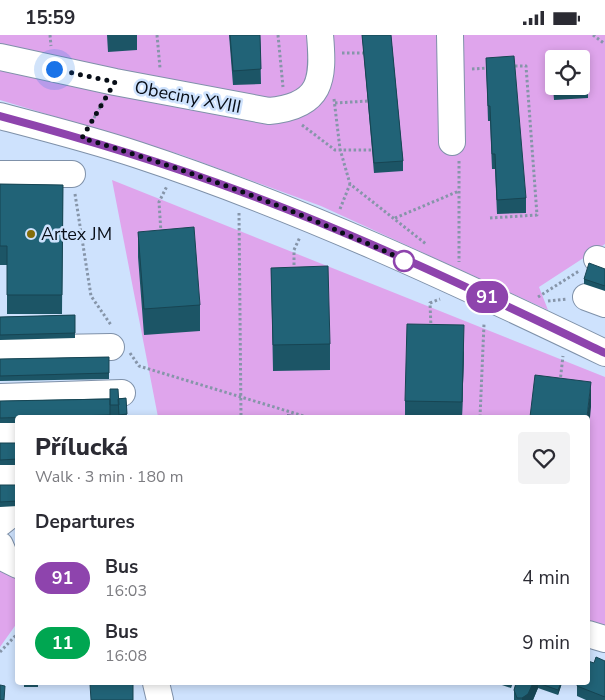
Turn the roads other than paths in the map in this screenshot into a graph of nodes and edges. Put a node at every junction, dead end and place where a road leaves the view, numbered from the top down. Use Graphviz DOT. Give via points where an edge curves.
graph roads {
  1 [pos="320,35"];
  2 [pos="450,35"];
  3 [pos="0,57"];
  4 [pos="0,116"];
  5 [pos="452,142"];
  6 [pos="0,174"];
  7 [pos="73,181"];
  8 [pos="117,342"];
  9 [pos="0,349"];
  10 [pos="605,353"];
  11 [pos="122,393"];
  12 [pos="0,397"];
  13 [pos="0,433"];
  14 [pos="15,433"];
  15 [pos="15,473"];
  16 [pos="0,474"];
  17 [pos="15,515"];
  18 [pos="0,523"];
  19 [pos="0,545"];
  20 [pos="15,564"];
  21 [pos="590,635"];
  22 [pos="605,639"];
  23 [pos="156,685"];
  24 [pos="160,700"];
  1 -- 3 [label="street, Obeciny XVIII" via="323,67 317,87 308,99 284,110 252,109"];
  2 -- 5 [label="street"];
  4 -- 10 [label="street" via="137,155 241,191 454,282"];
  6 -- 7 [label="street"];
  8 -- 9 [label="street"];
  11 -- 12 [label="street"];
  13 -- 14 [label="street"];
  15 -- 16 [label="street"];
  17 -- 18 [label="street"];
  19 -- 20 [label="street" via="6,559"];
  21 -- 22 [label="street"];
  23 -- 24 [label="street"];
}
